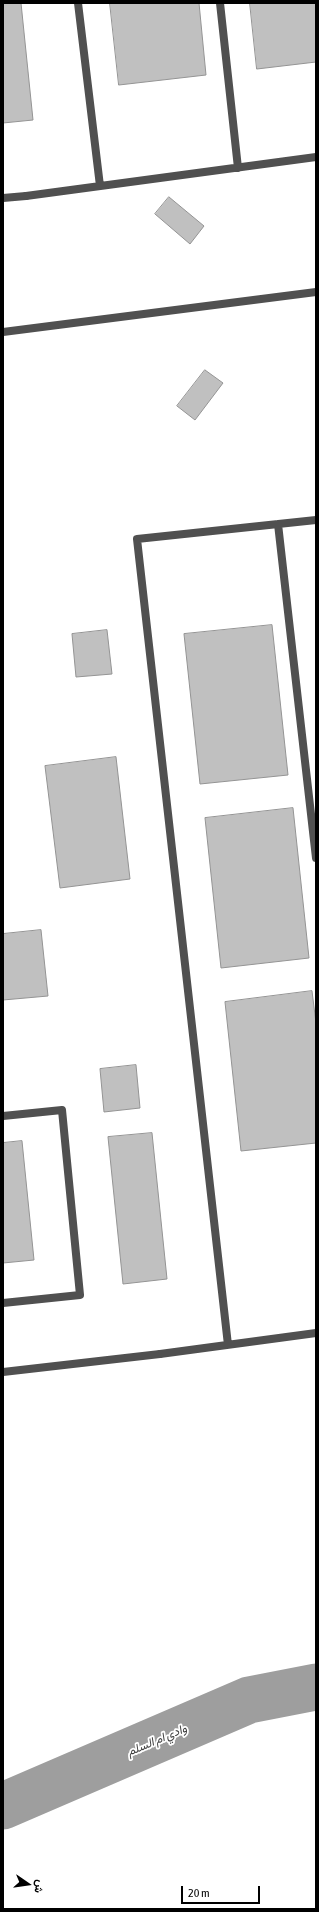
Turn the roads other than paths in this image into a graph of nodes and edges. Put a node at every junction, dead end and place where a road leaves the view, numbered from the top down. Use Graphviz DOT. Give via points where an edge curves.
graph roads {
  1 [pos="78,3"];
  2 [pos="220,3"];
  3 [pos="316,157"];
  4 [pos="238,168"];
  5 [pos="100,186"];
  6 [pos="3,198"];
  7 [pos="316,292"];
  8 [pos="3,332"];
  9 [pos="316,520"];
  10 [pos="278,524"];
  11 [pos="316,858"];
  12 [pos="3,1116"];
  13 [pos="3,1303"];
  14 [pos="316,1333"];
  15 [pos="228,1345"];
  16 [pos="3,1372"];
  1 -- 5 [label="street"];
  2 -- 4 [label="street"];
  3 -- 4 [label="street"];
  4 -- 5 [label="street"];
  5 -- 6 [label="street"];
  7 -- 8 [label="street"];
  9 -- 10 [label="street"];
  10 -- 11 [label="street"];
  10 -- 15 [label="street" via="137,539"];
  12 -- 13 [label="street" via="62,1110 80,1295"];
  14 -- 15 [label="street"];
  15 -- 16 [label="street"];
}
